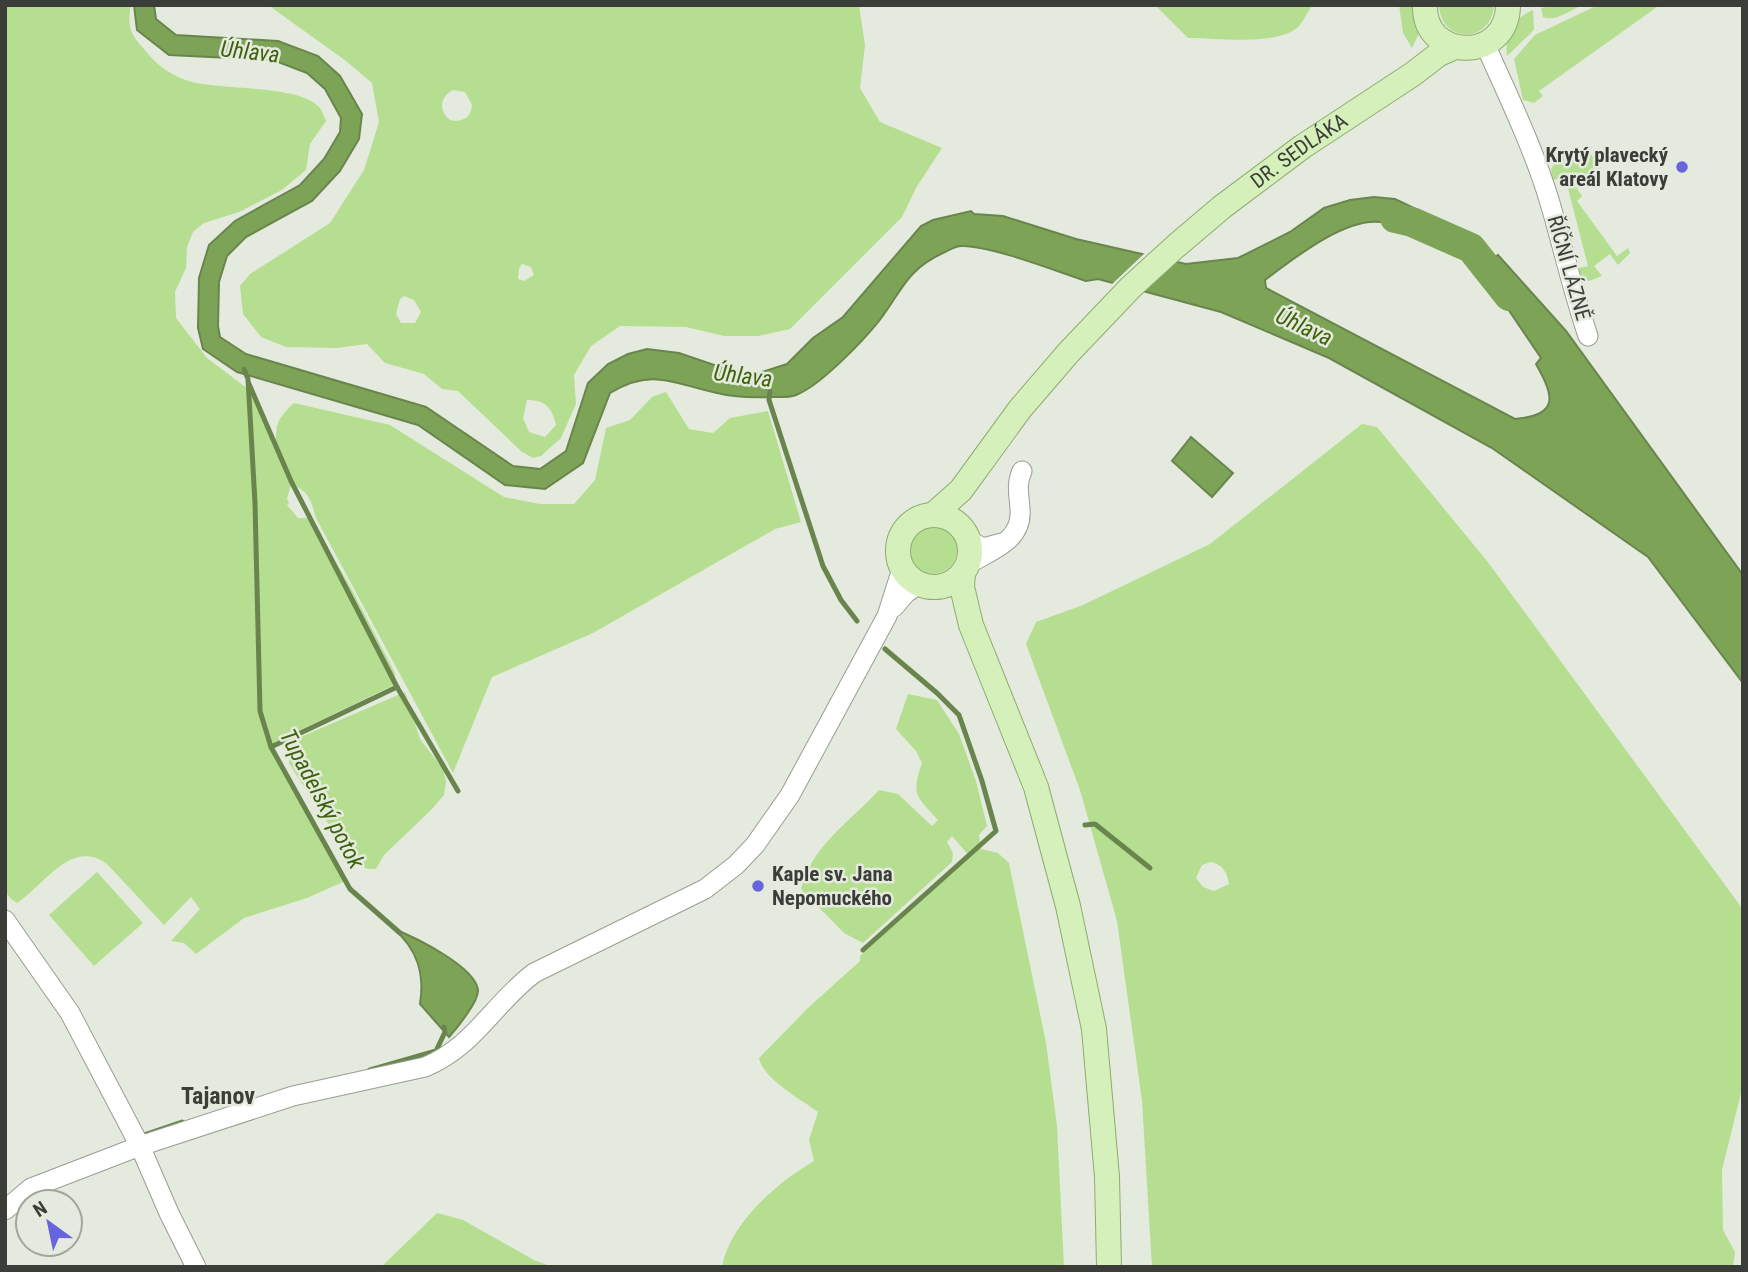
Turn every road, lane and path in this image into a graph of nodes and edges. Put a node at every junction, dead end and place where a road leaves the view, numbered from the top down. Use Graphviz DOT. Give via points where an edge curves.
graph roads {
  1 [pos="1508,5"];
  2 [pos="1426,13"];
  3 [pos="1485,44"];
  4 [pos="1455,47"];
  5 [pos="1378,96"];
  6 [pos="1588,336"];
  7 [pos="1022,471"];
  8 [pos="961,489"];
  9 [pos="934,514"];
  10 [pos="964,532"];
  11 [pos="1006,542"];
  12 [pos="965,569"];
  13 [pos="919,580"];
  14 [pos="971,625"];
  15 [pos="5,920"];
  16 [pos="140,1146"];
  17 [pos="5,1210"];
  18 [pos="195,1267"];
  19 [pos="1109,1267"];
  1 -- 3 [label="main road" via="1501,31"];
  2 -- 4 [label="main road, DR. SEDLÁKA" via="1438,38"];
  2 -- 5 [label="main road, DR. SEDLÁKA" via="1423,41"];
  3 -- 4 [label="main road, DR. SEDLÁKA"];
  3 -- 6 [label="street, ŘÍČNÍ LÁZNĚ" via="1550,201"];
  4 -- 5 [label="main road, DR. SEDLÁKA"];
  5 -- 8 [label="main road, DR. SEDLÁKA" via="1222,207 1153,266 1069,352"];
  7 -- 11 [label="street" via="1017,481 1019,525"];
  8 -- 9 [label="main road, DR. SEDLÁKA"];
  8 -- 10 [label="main road"];
  9 -- 10 [label="main road" via="950,518"];
  9 -- 13 [label="main road" via="910,523 900,536 897,553"];
  10 -- 11 [label="street" via="983,548"];
  10 -- 12 [label="main road" via="970,557"];
  11 -- 12 [label="street"];
  12 -- 13 [label="main road" via="951,583"];
  12 -- 14 [label="main road" via="962,587"];
  13 -- 14 [label="main road" via="952,601"];
  13 -- 16 [label="street" via="887,616 790,795 755,845 717,881 534,973 517,985 471,1038 439,1062 293,1097"];
  14 -- 19 [label="main road" via="1036,787 1071,919 1094,1029 1107,1177"];
  15 -- 16 [label="street" via="70,1013"];
  16 -- 17 [label="street" via="31,1188"];
  16 -- 18 [label="street"];
}
